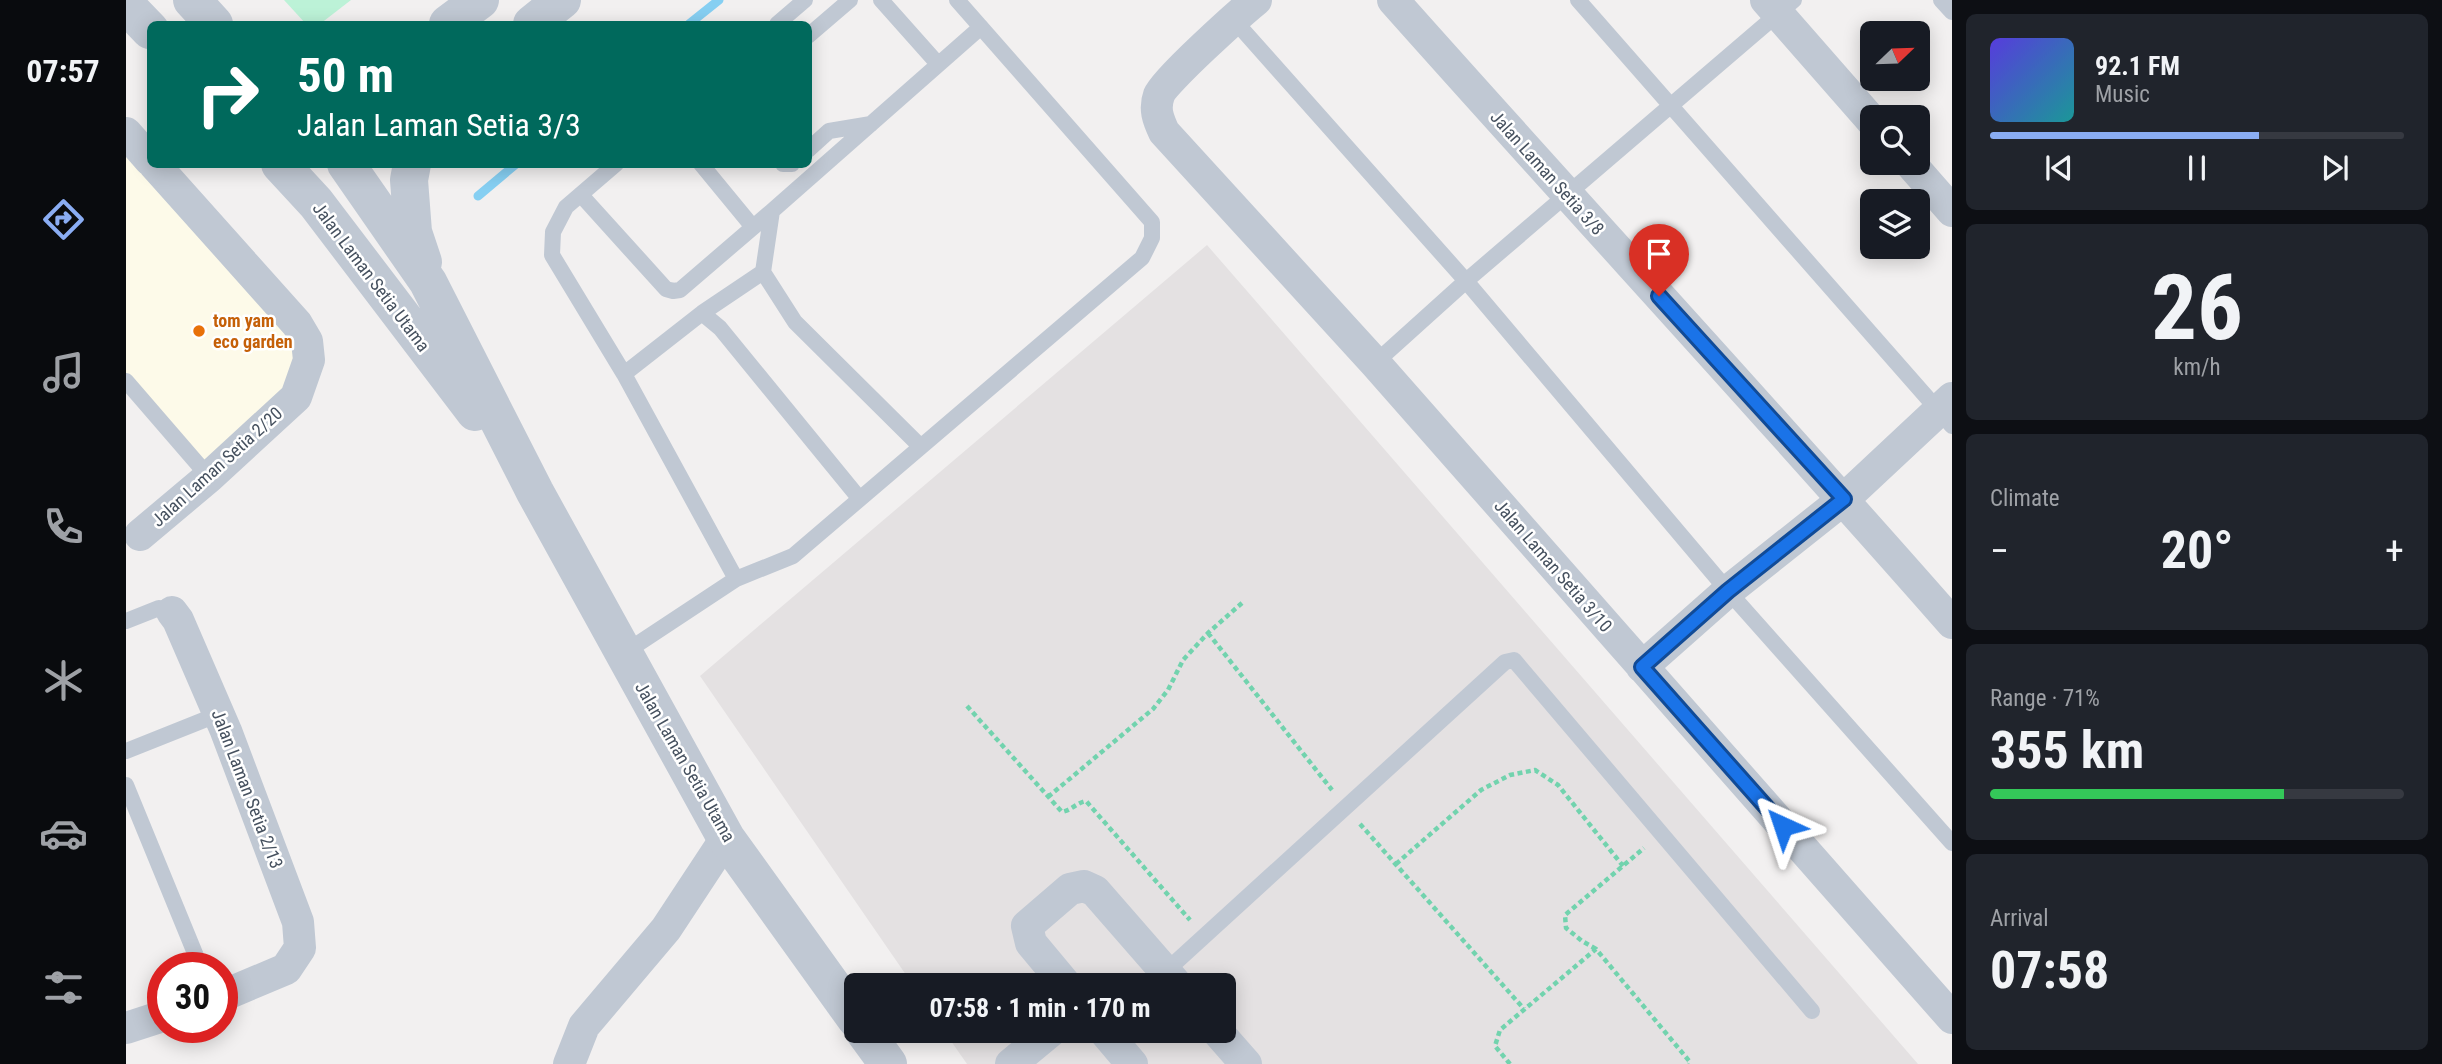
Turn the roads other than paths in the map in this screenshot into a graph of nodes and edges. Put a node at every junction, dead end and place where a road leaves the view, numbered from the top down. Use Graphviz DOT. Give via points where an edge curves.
graph roads {
  1 [pos="192,0"];
  2 [pos="480,0"];
  3 [pos="562,0"];
  4 [pos="805,0"];
  5 [pos="850,0"];
  6 [pos="881,0"];
  7 [pos="957,0"];
  8 [pos="1393,0"];
  9 [pos="1578,0"];
  10 [pos="1941,0"];
  11 [pos="126,5"];
  12 [pos="1780,5"];
  13 [pos="1245,10"];
  14 [pos="1952,12"];
  15 [pos="211,21"];
  16 [pos="452,21"];
  17 [pos="536,21"];
  18 [pos="780,21"];
  19 [pos="147,27"];
  20 [pos="981,27"];
  21 [pos="812,32"];
  22 [pos="938,64"];
  23 [pos="1860,106"];
  24 [pos="1671,107"];
  25 [pos="871,124"];
  26 [pos="126,133"];
  27 [pos="812,146"];
  28 [pos="147,157"];
  29 [pos="159,168"];
  30 [pos="285,168"];
  31 [pos="352,168"];
  32 [pos="354,168"];
  33 [pos="411,168"];
  34 [pos="611,168"];
  35 [pos="704,168"];
  36 [pos="1920,175"];
  37 [pos="580,195"];
  38 [pos="1566,195"];
  39 [pos="316,203"];
  40 [pos="772,211"];
  41 [pos="1952,211"];
  42 [pos="752,226"];
  43 [pos="763,272"];
  44 [pos="1466,281"];
  45 [pos="428,282"];
  46 [pos="702,313"];
  47 [pos="1374,363"];
  48 [pos="624,374"];
  49 [pos="126,381"];
  50 [pos="1947,412"];
  51 [pos="920,446"];
  52 [pos="209,477"];
  53 [pos="535,492"];
  54 [pos="859,499"];
  55 [pos="1844,499"];
  56 [pos="140,535"];
  57 [pos="736,579"];
  58 [pos="1728,591"];
  59 [pos="172,612"];
  60 [pos="126,621"];
  61 [pos="1952,623"];
  62 [pos="623,654"];
  63 [pos="1642,667"];
  64 [pos="219,714"];
  65 [pos="126,751"];
  66 [pos="126,785"];
  67 [pos="726,838"];
  68 [pos="1952,843"];
  69 [pos="194,952"];
  70 [pos="1056,973"];
  71 [pos="1166,973"];
  72 [pos="1176,973"];
  73 [pos="238,989"];
  74 [pos="844,1002"];
  75 [pos="1812,1011"];
  76 [pos="1952,1018"];
  77 [pos="147,1021"];
  78 [pos="126,1028"];
  79 [pos="873,1043"];
  80 [pos="1036,1043"];
  81 [pos="1228,1043"];
  82 [pos="569,1064"];
  83 [pos="888,1064"];
  84 [pos="1011,1064"];
  85 [pos="1246,1064"];
  1 -- 15 [label="street"];
  2 -- 16 [label="street"];
  3 -- 17 [label="street"];
  4 -- 18 [label="lane"];
  5 -- 21 [label="lane"];
  6 -- 22 [label="lane"];
  7 -- 20 [label="lane"];
  8 -- 38 [label="street, Jalan Laman Setia 3/8"];
  9 -- 24 [label="lane"];
  10 -- 14 [label="lane"];
  11 -- 19 [label="street"];
  12 -- 23 [label="street"];
  12 -- 24 [label="lane"];
  13 -- 44 [label="lane"];
  13 -- 47 [label="street, Jalan Laman Setia 3/10" via="1160,93 1156,114 1164,132"];
  20 -- 22 [label="lane"];
  20 -- 51 [label="lane" via="1152,222 1152,238 1142,258"];
  22 -- 25 [label="lane"];
  24 -- 38 [label="lane"];
  24 -- 50 [label="lane"];
  25 -- 27 [label="lane" via="829,131"];
  25 -- 40 [label="lane"];
  26 -- 28 [label="street"];
  29 -- 52 [label="street, Jalan Laman Setia 2/20" via="307,341 309,360 296,397"];
  30 -- 39 [label="street, Jalan Laman Setia Utama"];
  31 -- 39 [label="street"];
  32 -- 45 [label="street, Jalan Laman Setia Utama"];
  33 -- 45 [label="street" via="413,232"];
  34 -- 37 [label="lane"];
  35 -- 42 [label="lane"];
  36 -- 41 [label="street"];
  37 -- 42 [label="lane" via="666,289 673,291 680,290"];
  37 -- 48 [label="lane" via="566,207 553,232 552,254"];
  38 -- 44 [label="lane"];
  38 -- 55 [label="street, Jalan Laman Setia 3/8"];
  39 -- 53 [label="street, Jalan Laman Setia Utama"];
  40 -- 42 [label="lane"];
  40 -- 43 [label="lane"];
  43 -- 46 [label="lane"];
  43 -- 51 [label="lane" via="795,322"];
  44 -- 47 [label="lane"];
  44 -- 58 [label="lane"];
  45 -- 53 [label="street, Jalan Laman Setia Utama"];
  46 -- 48 [label="lane"];
  46 -- 54 [label="lane" via="720,328"];
  47 -- 63 [label="street, Jalan Laman Setia 3/10"];
  48 -- 57 [label="lane"];
  49 -- 52 [label="lane"];
  50 -- 55 [label="street"];
  51 -- 54 [label="lane"];
  52 -- 56 [label="street, Jalan Laman Setia 2/20"];
  53 -- 62 [label="street, Jalan Laman Setia Utama"];
  54 -- 57 [label="lane" via="793,556"];
  55 -- 58 [label="street"];
  55 -- 61 [label="street, Jalan Laman Setia 3/8"];
  57 -- 62 [label="lane"];
  58 -- 63 [label="street"];
  58 -- 68 [label="lane"];
  59 -- 60 [label="lane" via="159,608"];
  59 -- 64 [label="street, Jalan Laman Setia 2/13"];
  62 -- 67 [label="street, Jalan Laman Setia Utama"];
  63 -- 76 [label="street, Jalan Laman Setia 3/10"];
  64 -- 65 [label="lane"];
  64 -- 73 [label="street, Jalan Laman Setia 2/13" via="298,922 300,948 286,969"];
  66 -- 69 [label="lane"];
  67 -- 74 [label="street, Jalan Laman Setia Utama"];
  67 -- 82 [label="street" via="666,929 584,1026"];
  70 -- 71 [label="street" via="1031,943 1027,926 1070,889 1084,886 1095,891"];
  72 -- 75 [label="lane" via="1204,936 1505,662 1514,660"];
  77 -- 78 [label="street"];
  79 -- 83 [label="street"];
  80 -- 84 [label="street"];
  81 -- 85 [label="street"];
}
